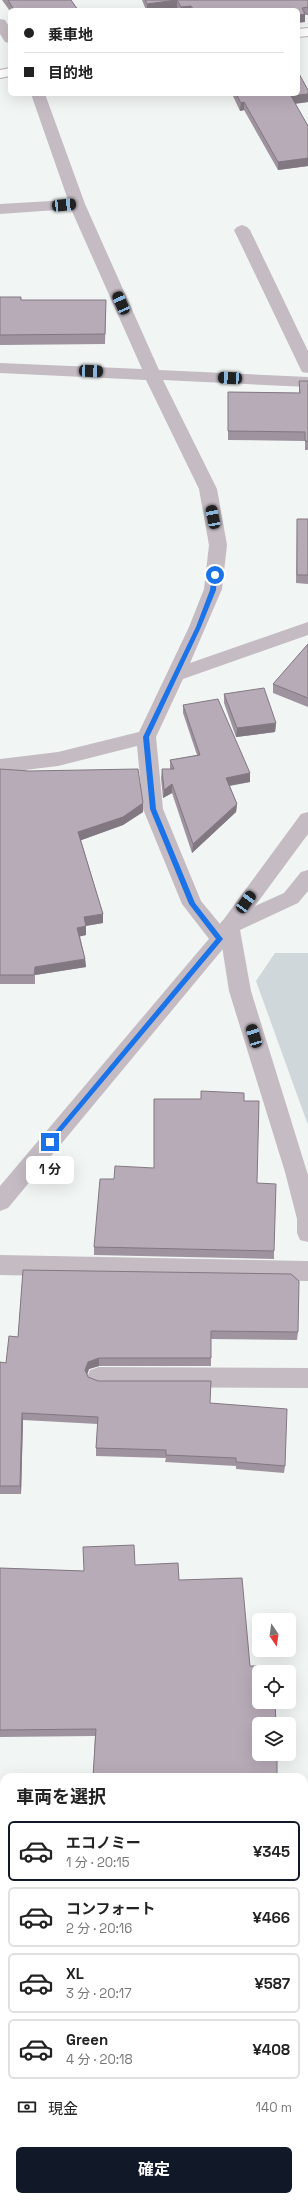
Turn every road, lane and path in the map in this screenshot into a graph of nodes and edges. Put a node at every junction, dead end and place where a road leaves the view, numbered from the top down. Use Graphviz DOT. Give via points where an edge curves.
graph roads {
  1 [pos="0,23"];
  2 [pos="8,36"];
  3 [pos="39,96"];
  4 [pos="77,204"];
  5 [pos="0,208"];
  6 [pos="242,230"];
  7 [pos="0,368"];
  8 [pos="308,368"];
  9 [pos="152,374"];
  10 [pos="308,382"];
  11 [pos="308,628"];
  12 [pos="176,675"];
  13 [pos="146,737"];
  14 [pos="0,766"];
  15 [pos="308,819"];
  16 [pos="308,877"];
  17 [pos="224,933"];
  18 [pos="0,1202"];
  19 [pos="308,1233"];
  20 [pos="0,1265"];
  21 [pos="308,1271"];
  22 [pos="99,1377"];
  23 [pos="308,1378"];
  1 -- 2 [label="street"];
  3 -- 4 [label="street"];
  4 -- 5 [label="street"];
  4 -- 9 [label="street"];
  6 -- 8 [label="street"];
  7 -- 9 [label="street"];
  9 -- 10 [label="street"];
  9 -- 12 [label="street" via="208,489 218,545 213,590"];
  11 -- 12 [label="street"];
  12 -- 13 [label="street"];
  13 -- 14 [label="street" via="58,759"];
  13 -- 17 [label="street" via="153,809 192,904"];
  15 -- 17 [label="street"];
  16 -- 17 [label="street" via="291,898"];
  17 -- 18 [label="street"];
  17 -- 19 [label="street" via="296,1172 308,1219"];
  20 -- 21 [label="street"];
  22 -- 23 [label="street"];
}
